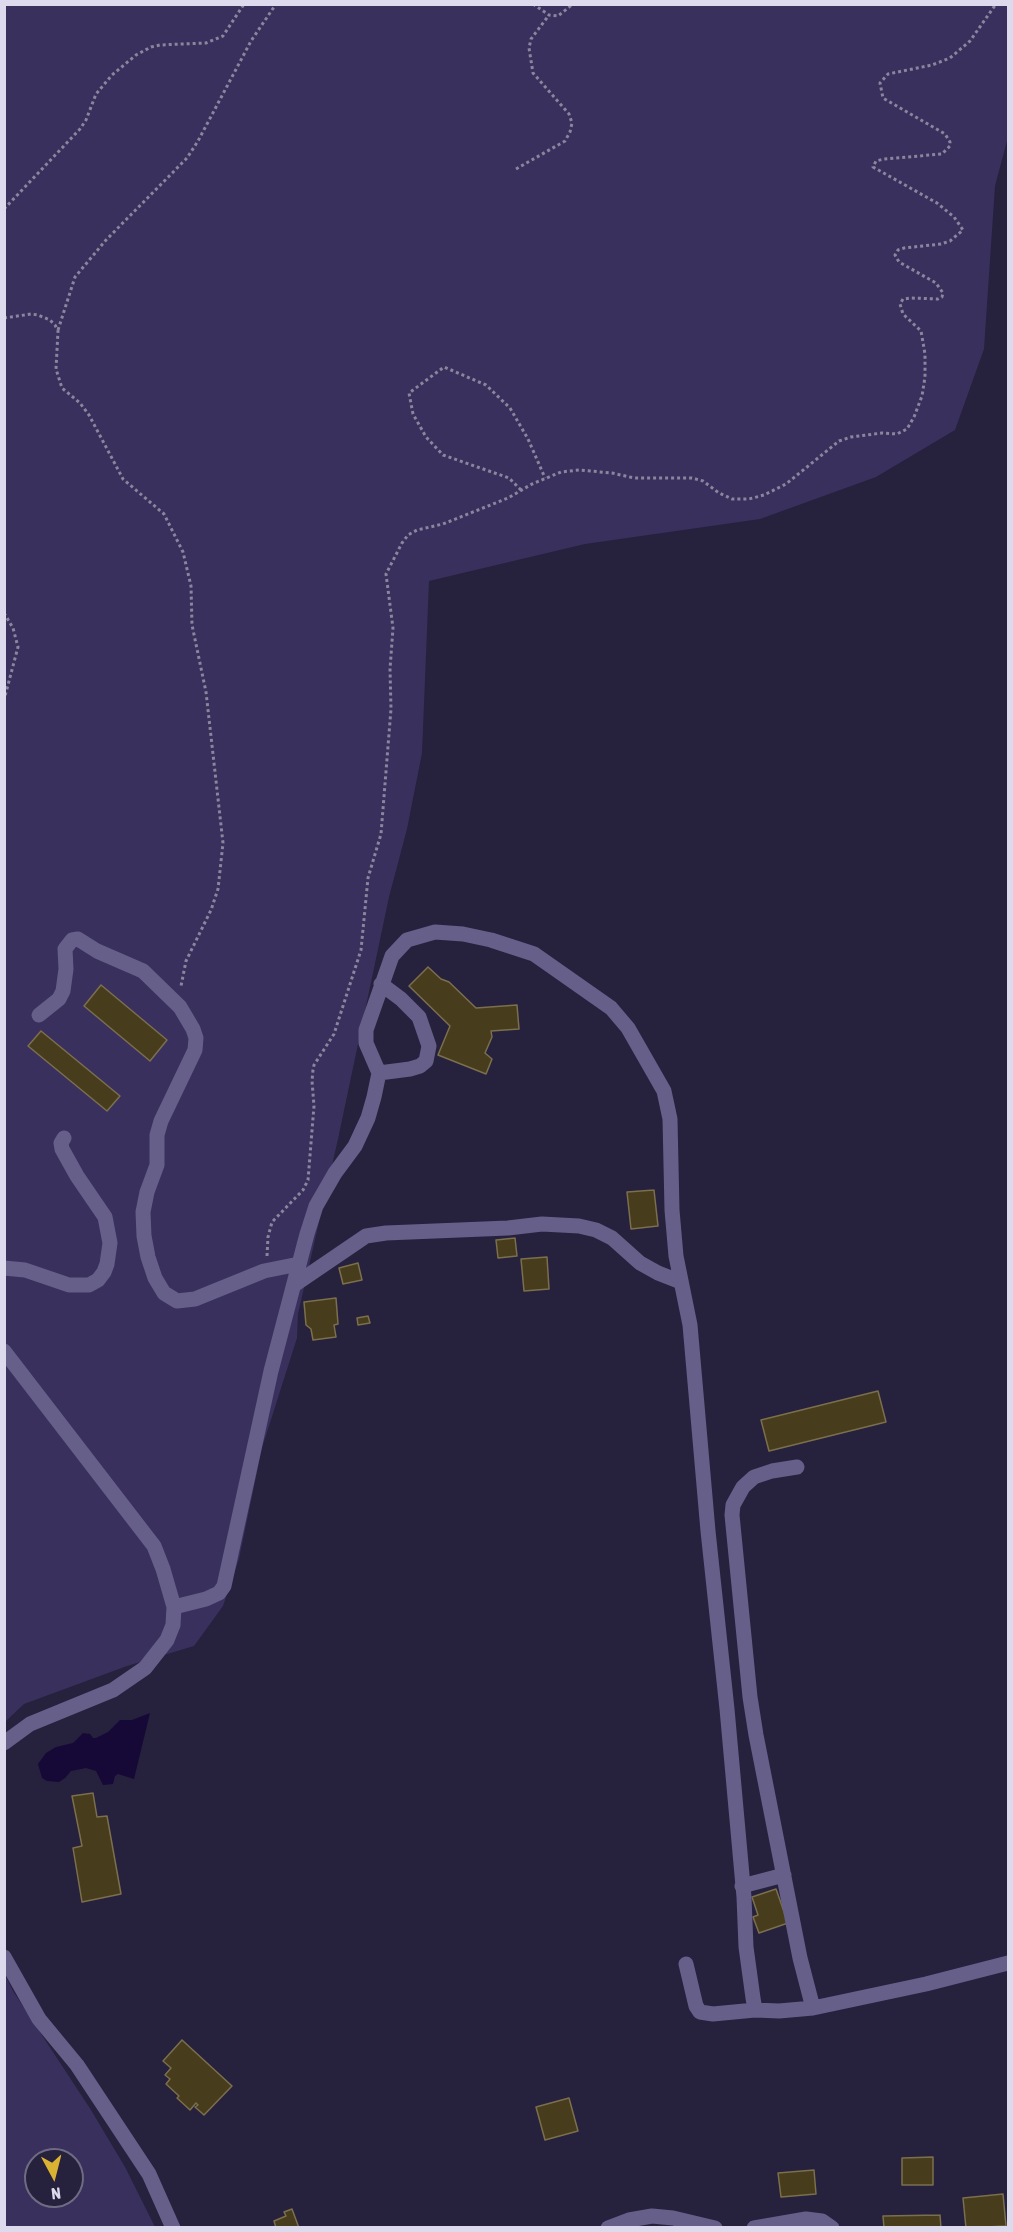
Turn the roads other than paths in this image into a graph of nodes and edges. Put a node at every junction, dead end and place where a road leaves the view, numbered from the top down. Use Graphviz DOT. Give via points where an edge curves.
graph roads {
  1 [pos="381,984"];
  2 [pos="39,1015"];
  3 [pos="379,1073"];
  4 [pos="64,1138"];
  5 [pos="299,1264"];
  6 [pos="4,1268"];
  7 [pos="681,1282"];
  8 [pos="294,1284"];
  9 [pos="4,1351"];
  10 [pos="796,1467"];
  11 [pos="174,1607"];
  12 [pos="4,1743"];
  13 [pos="784,1875"];
  14 [pos="742,1886"];
  15 [pos="4,1957"];
  16 [pos="1008,1963"];
  17 [pos="686,1964"];
  18 [pos="813,2007"];
  19 [pos="756,2010"];
  20 [pos="173,2228"];
  21 [pos="608,2228"];
  22 [pos="715,2228"];
  23 [pos="754,2228"];
  24 [pos="832,2228"];
  1 -- 3 [label="street" via="366,1030 366,1043"];
  1 -- 3 [label="street" via="419,1017 429,1046 426,1061 420,1066"];
  1 -- 7 [label="street" via="392,956 407,940 435,932 463,934 534,954 611,1008 628,1028 664,1091 670,1119 672,1210"];
  2 -- 5 [label="street" via="59,999 66,969 65,949 78,939 143,971 180,1007 194,1029 196,1044 157,1135 157,1166 143,1212 151,1269 164,1293 177,1301 195,1299 270,1269"];
  3 -- 5 [label="street" via="368,1118 355,1146 316,1206"];
  4 -- 6 [label="street" via="62,1149 105,1217 110,1243 107,1264 98,1280 89,1285 69,1285 25,1270"];
  5 -- 8 [label="street"];
  7 -- 8 [label="street" via="640,1263 612,1238 596,1230 542,1224 366,1236"];
  7 -- 14 [label="street" via="690,1326"];
  8 -- 11 [label="street" via="224,1586 206,1599"];
  9 -- 11 [label="street" via="154,1546"];
  10 -- 13 [label="street" via="754,1477 743,1487 732,1515 752,1706"];
  11 -- 12 [label="street" via="167,1640 145,1668 113,1690 30,1724"];
  13 -- 14 [label="street"];
  13 -- 18 [label="street"];
  14 -- 19 [label="street"];
  15 -- 20 [label="street" via="39,2019 77,2065 143,2166"];
  16 -- 18 [label="street"];
  17 -- 19 [label="street" via="700,2012"];
  18 -- 19 [label="street"];
  21 -- 22 [label="street" via="652,2216"];
  23 -- 24 [label="street" via="806,2219 822,2221"];
}
